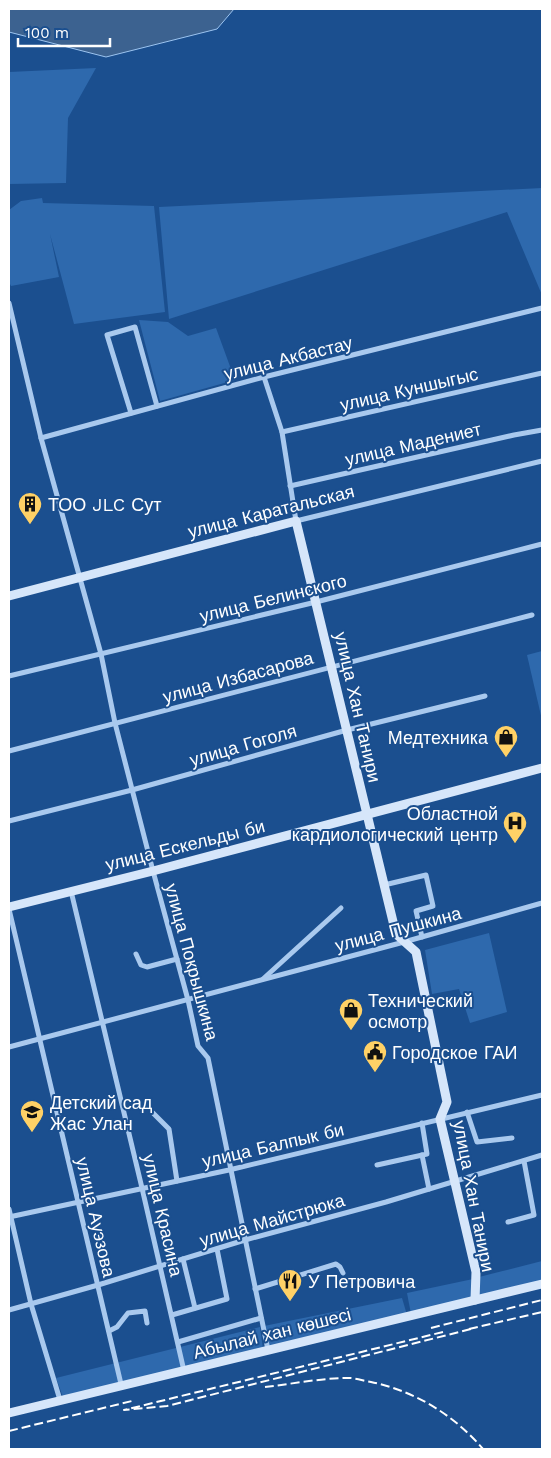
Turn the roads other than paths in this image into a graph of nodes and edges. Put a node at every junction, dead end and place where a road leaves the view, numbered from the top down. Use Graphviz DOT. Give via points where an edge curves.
graph roads {
  1 [pos="9,303"];
  2 [pos="542,308"];
  3 [pos="542,373"];
  4 [pos="264,377"];
  5 [pos="157,406"];
  6 [pos="131,413"];
  7 [pos="542,430"];
  8 [pos="282,432"];
  9 [pos="41,438"];
  10 [pos="542,461"];
  11 [pos="290,486"];
  12 [pos="296,521"];
  13 [pos="542,544"];
  14 [pos="80,578"];
  15 [pos="9,596"];
  16 [pos="316,602"];
  17 [pos="532,615"];
  18 [pos="101,654"];
  19 [pos="332,667"];
  20 [pos="9,676"];
  21 [pos="486,696"];
  22 [pos="115,723"];
  23 [pos="347,730"];
  24 [pos="9,751"];
  25 [pos="542,768"];
  26 [pos="132,790"];
  27 [pos="367,814"];
  28 [pos="9,821"];
  29 [pos="153,871"];
  30 [pos="384,885"];
  31 [pos="71,891"];
  32 [pos="542,903"];
  33 [pos="9,908"];
  34 [pos="341,908"];
  35 [pos="422,937"];
  36 [pos="404,942"];
  37 [pos="136,954"];
  38 [pos="177,959"];
  39 [pos="260,981"];
  40 [pos="188,1000"];
  41 [pos="102,1022"];
  42 [pos="40,1039"];
  43 [pos="9,1047"];
  44 [pos="542,1094"];
  45 [pos="467,1112"];
  46 [pos="153,1113"];
  47 [pos="440,1119"];
  48 [pos="422,1123"];
  49 [pos="512,1138"];
  50 [pos="422,1155"];
  51 [pos="542,1155"];
  52 [pos="524,1160"];
  53 [pos="377,1164"];
  54 [pos="230,1170"];
  55 [pos="454,1180"];
  56 [pos="177,1181"];
  57 [pos="142,1188"];
  58 [pos="429,1189"];
  59 [pos="78,1202"];
  60 [pos="9,1209"];
  61 [pos="10,1216"];
  62 [pos="508,1222"];
  63 [pos="244,1240"];
  64 [pos="217,1249"];
  65 [pos="183,1259"];
  66 [pos="161,1266"];
  67 [pos="343,1273"];
  68 [pos="542,1284"];
  69 [pos="98,1285"];
  70 [pos="255,1289"];
  71 [pos="475,1300"];
  72 [pos="31,1304"];
  73 [pos="195,1308"];
  74 [pos="9,1310"];
  75 [pos="172,1315"];
  76 [pos="261,1318"];
  77 [pos="147,1323"];
  78 [pos="109,1331"];
  79 [pos="178,1342"];
  80 [pos="268,1350"];
  81 [pos="184,1371"];
  82 [pos="121,1384"];
  83 [pos="60,1400"];
  84 [pos="9,1413"];
  1 -- 9 [label="street, улица Покрышкина"];
  2 -- 4 [label="street, улица Акбастау"];
  3 -- 8 [label="street, улица Куншыгыс"];
  4 -- 5 [label="street, улица Акбастау"];
  4 -- 8 [label="street, улица Хан Танири"];
  5 -- 6 [label="street, улица Акбастау"];
  5 -- 6 [label="street" via="134,327 107,335"];
  6 -- 9 [label="street, улица Акбастау"];
  7 -- 11 [label="street, улица Мадениет"];
  8 -- 11 [label="street, улица Хан Танири"];
  9 -- 14 [label="street, улица Покрышкина"];
  10 -- 12 [label="street, улица Каратальская"];
  11 -- 12 [label="street, улица Хан Танири"];
  12 -- 14 [label="street, улица Каратальская"];
  12 -- 16 [label="street, улица Хан Танири"];
  13 -- 16 [label="street, улица Белинского"];
  14 -- 15 [label="street, улица Каратальская"];
  14 -- 18 [label="street, улица Покрышкина"];
  16 -- 18 [label="street, улица Белинского"];
  16 -- 19 [label="street, улица Хан Танири"];
  17 -- 19 [label="street, улица Избасарова"];
  18 -- 20 [label="street, улица Белинского"];
  18 -- 22 [label="street, улица Покрышкина"];
  19 -- 22 [label="street, улица Избасарова"];
  19 -- 23 [label="street, улица Хан Танири"];
  21 -- 23 [label="street, улица Гоголя"];
  22 -- 24 [label="street, улица Избасарова"];
  22 -- 26 [label="street, улица Покрышкина"];
  23 -- 26 [label="street, улица Гоголя"];
  23 -- 27 [label="street, улица Хан Танири"];
  25 -- 27 [label="street, улица Ескельды би"];
  26 -- 28 [label="street, улица Гоголя"];
  26 -- 29 [label="street, улица Покрышкина"];
  27 -- 29 [label="street, улица Ескельды би"];
  27 -- 30 [label="street, улица Хан Танири"];
  29 -- 31 [label="street, улица Ескельды би"];
  29 -- 38 [label="street, улица Покрышкина"];
  30 -- 35 [label="street" via="426,875 433,906 416,911"];
  30 -- 36 [label="street, улица Хан Танири" via="396,934"];
  31 -- 33 [label="street, улица Ескельды би"];
  31 -- 41 [label="street, улица Красина"];
  32 -- 35 [label="street, улица Пушкина"];
  33 -- 42 [label="street, улица Ауэзова"];
  34 -- 39 [label="street, улица Пушкина"];
  35 -- 36 [label="street, улица Пушкина"];
  36 -- 39 [label="street, улица Пушкина"];
  36 -- 47 [label="street, улица Хан Танири" via="416,952 447,1102"];
  37 -- 38 [label="street" via="141,965 147,968"];
  38 -- 40 [label="street, улица Покрышкина"];
  39 -- 40 [label="street, улица Пушкина"];
  40 -- 41 [label="street, улица Пушкина"];
  40 -- 54 [label="street, улица Покрышкина" via="198,1046 208,1058"];
  41 -- 42 [label="street, улица Пушкина"];
  41 -- 57 [label="street, улица Красина"];
  42 -- 43 [label="street, улица Пушкина"];
  42 -- 59 [label="street, улица Ауэзова"];
  44 -- 45 [label="street, улица Балпык би"];
  45 -- 47 [label="street, улица Балпык би"];
  45 -- 49 [label="street" via="477,1142"];
  46 -- 56 [label="street" via="168,1128"];
  47 -- 48 [label="street, улица Балпык би"];
  47 -- 55 [label="street, улица Хан Танири"];
  48 -- 50 [label="street" via="426,1154"];
  48 -- 54 [label="street, улица Балпык би"];
  50 -- 53 [label="street"];
  50 -- 58 [label="street"];
  51 -- 52 [label="street, улица Майстрюка"];
  52 -- 55 [label="street, улица Майстрюка"];
  52 -- 62 [label="street" via="534,1215"];
  54 -- 56 [label="street, улица Балпык би"];
  54 -- 63 [label="street, улица Покрышкина"];
  55 -- 58 [label="street, улица Майстрюка"];
  55 -- 71 [label="street, улица Хан Танири" via="476,1272"];
  56 -- 57 [label="street, улица Балпык би"];
  57 -- 59 [label="street, улица Балпык би"];
  57 -- 66 [label="street, улица Красина"];
  58 -- 63 [label="street, улица Майстрюка"];
  59 -- 61 [label="street, улица Балпык би"];
  59 -- 69 [label="street, улица Ауэзова"];
  60 -- 61 [label="street"];
  61 -- 72 [label="street"];
  63 -- 64 [label="street, улица Майстрюка"];
  63 -- 70 [label="street, улица Покрышкина"];
  64 -- 65 [label="street, улица Майстрюка"];
  64 -- 73 [label="street" via="227,1299"];
  65 -- 66 [label="street, улица Майстрюка"];
  65 -- 73 [label="street"];
  66 -- 69 [label="street, улица Майстрюка"];
  66 -- 75 [label="street, улица Красина"];
  67 -- 70 [label="street" via="336,1264"];
  68 -- 71 [label="street, Абылай хан көшесі"];
  69 -- 72 [label="street, улица Майстрюка"];
  69 -- 78 [label="street, улица Ауэзова"];
  70 -- 76 [label="street, улица Покрышкина"];
  71 -- 80 [label="street, Абылай хан көшесі"];
  72 -- 74 [label="street, улица Майстрюка"];
  72 -- 83 [label="street"];
  73 -- 75 [label="street"];
  75 -- 79 [label="street, улица Красина"];
  76 -- 79 [label="street"];
  76 -- 80 [label="street, улица Покрышкина"];
  77 -- 78 [label="street" via="145,1311 128,1313"];
  78 -- 82 [label="street, улица Ауэзова"];
  79 -- 81 [label="street, улица Красина"];
  80 -- 81 [label="street, Абылай хан көшесі"];
  81 -- 82 [label="street, Абылай хан көшесі"];
  82 -- 83 [label="street, Абылай хан көшесі"];
  83 -- 84 [label="street, Абылай хан көшесі"];
}
